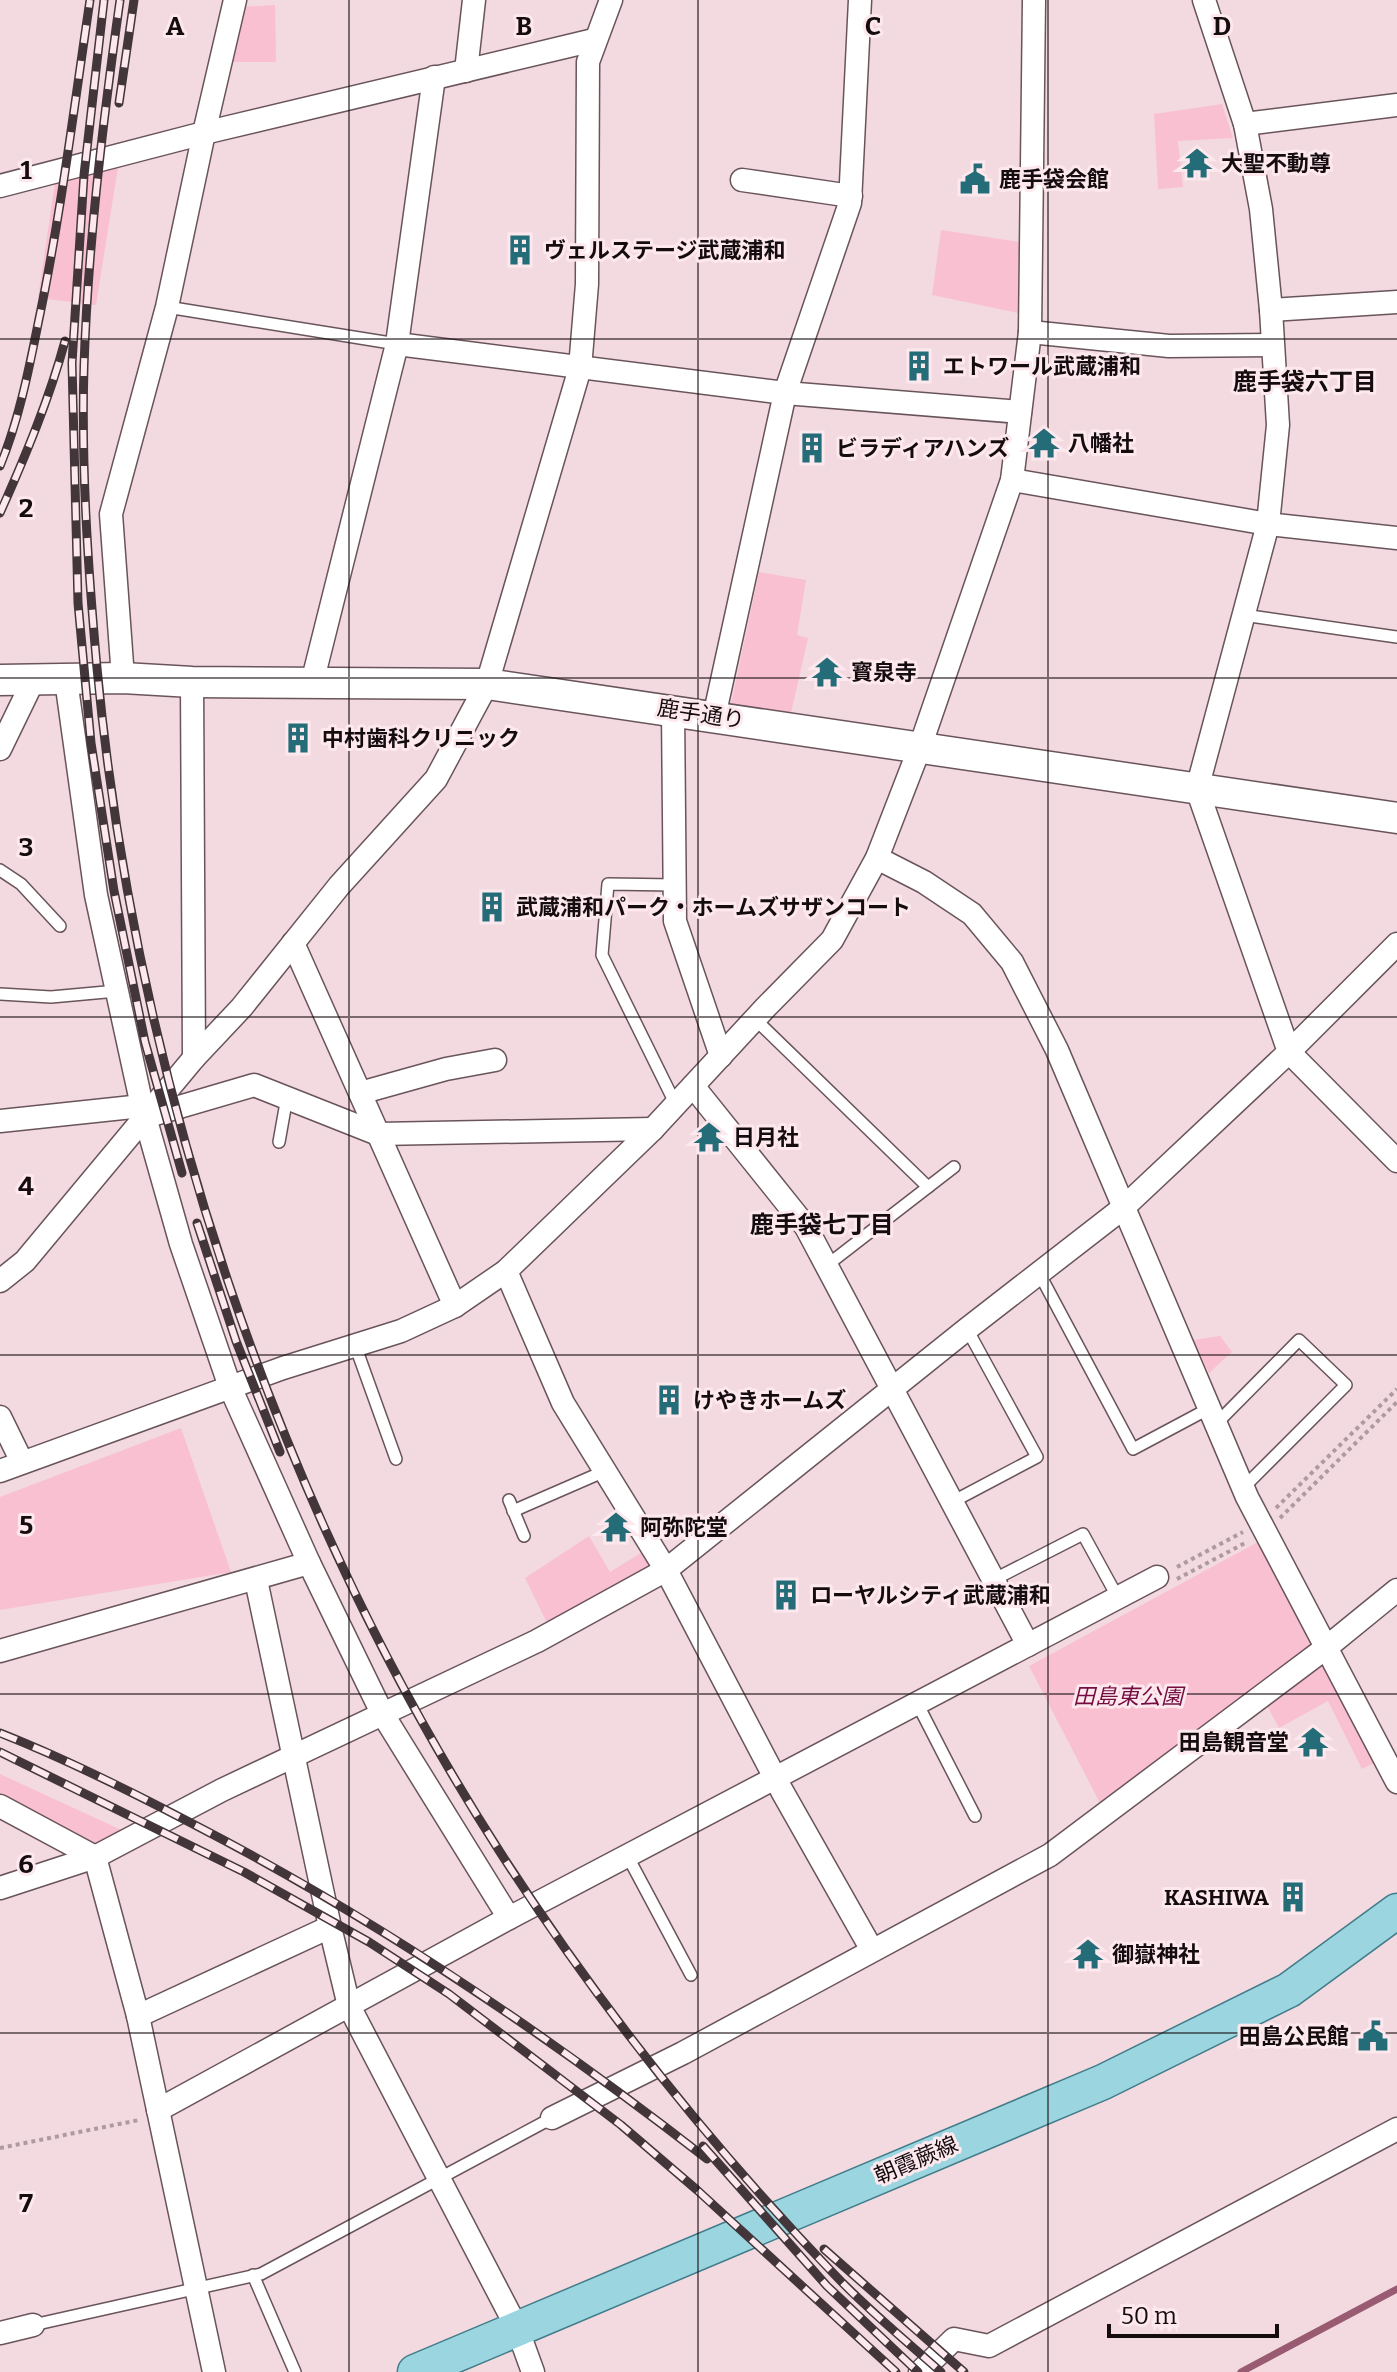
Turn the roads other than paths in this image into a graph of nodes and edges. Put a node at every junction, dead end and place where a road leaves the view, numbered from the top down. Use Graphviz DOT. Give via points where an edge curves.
graph roads {
  1 [pos="235,0"];
  2 [pos="474,0"];
  3 [pos="860,0"];
  4 [pos="1034,0"];
  5 [pos="1204,0"];
  6 [pos="617,1"];
  7 [pos="594,40"];
  8 [pos="466,71"];
  9 [pos="434,77"];
  10 [pos="1397,105"];
  11 [pos="1245,124"];
  12 [pos="204,133"];
  13 [pos="742,180"];
  14 [pos="0,186"];
  15 [pos="851,196"];
  16 [pos="1397,302"];
  17 [pos="167,307"];
  18 [pos="1271,310"];
  19 [pos="1030,332"];
  20 [pos="397,344"];
  21 [pos="1272,345"];
  22 [pos="580,368"];
  23 [pos="785,393"];
  24 [pos="1020,412"];
  25 [pos="1012,480"];
  26 [pos="1268,524"];
  27 [pos="1397,538"];
  28 [pos="1243,615"];
  29 [pos="1397,637"];
  30 [pos="123,678"];
  31 [pos="0,680"];
  32 [pos="66,680"];
  33 [pos="33,681"];
  34 [pos="192,682"];
  35 [pos="312,683"];
  36 [pos="487,684"];
  37 [pos="673,710"];
  38 [pos="714,717"];
  39 [pos="920,747"];
  40 [pos="0,749"];
  41 [pos="1197,789"];
  42 [pos="1397,818"];
  43 [pos="877,858"];
  44 [pos="0,870"];
  45 [pos="675,885"];
  46 [pos="60,926"];
  47 [pos="293,943"];
  48 [pos="1397,944"];
  49 [pos="117,991"];
  50 [pos="0,994"];
  51 [pos="755,1019"];
  52 [pos="1289,1052"];
  53 [pos="721,1056"];
  54 [pos="194,1058"];
  55 [pos="495,1060"];
  56 [pos="693,1086"];
  57 [pos="360,1093"];
  58 [pos="287,1097"];
  59 [pos="676,1105"];
  60 [pos="144,1112"];
  61 [pos="0,1121"];
  62 [pos="653,1129"];
  63 [pos="378,1134"];
  64 [pos="279,1142"];
  65 [pos="1397,1161"];
  66 [pos="954,1167"];
  67 [pos="928,1187"];
  68 [pos="1123,1208"];
  69 [pos="826,1266"];
  70 [pos="506,1271"];
  71 [pos="1039,1272"];
  72 [pos="0,1281"];
  73 [pos="455,1306"];
  74 [pos="967,1329"];
  75 [pos="355,1345"];
  76 [pos="230,1387"];
  77 [pos="892,1390"];
  78 [pos="0,1417"];
  79 [pos="1212,1417"];
  80 [pos="396,1459"];
  81 [pos="22,1462"];
  82 [pos="0,1471"];
  83 [pos="605,1471"];
  84 [pos="1243,1488"];
  85 [pos="952,1502"];
  86 [pos="524,1536"];
  87 [pos="309,1563"];
  88 [pos="666,1570"];
  89 [pos="1157,1577"];
  90 [pos="256,1580"];
  91 [pos="993,1580"];
  92 [pos="1397,1590"];
  93 [pos="1118,1598"];
  94 [pos="1028,1645"];
  95 [pos="1327,1647"];
  96 [pos="0,1651"];
  97 [pos="917,1703"];
  98 [pos="382,1713"];
  99 [pos="295,1755"];
  100 [pos="776,1778"];
  101 [pos="1397,1782"];
  102 [pos="0,1806"];
  103 [pos="975,1816"];
  104 [pos="95,1857"];
  105 [pos="628,1857"];
  106 [pos="0,1888"];
  107 [pos="1397,1911"];
  108 [pos="509,1918"];
  109 [pos="330,1927"];
  110 [pos="872,1950"];
  111 [pos="691,1975"];
  112 [pos="349,2006"];
  113 [pos="138,2016"];
  114 [pos="158,2110"];
  115 [pos="552,2118"];
  116 [pos="1397,2129"];
  117 [pos="441,2178"];
  118 [pos="253,2275"];
  119 [pos="196,2290"];
  120 [pos="33,2325"];
  121 [pos="517,2328"];
  122 [pos="0,2333"];
  123 [pos="214,2372"];
  124 [pos="295,2372"];
  125 [pos="415,2372"];
  126 [pos="533,2372"];
  127 [pos="920,2372"];
  1 -- 12 [label="street"];
  2 -- 8 [label="street"];
  3 -- 15 [label="street"];
  4 -- 19 [label="street"];
  5 -- 11 [label="street"];
  6 -- 7 [label="street"];
  7 -- 8 [label="street"];
  7 -- 22 [label="street" via="588,62 587,284"];
  8 -- 9 [label="street"];
  9 -- 12 [label="street"];
  9 -- 20 [label="street"];
  10 -- 11 [label="street"];
  11 -- 18 [label="street" via="1261,209"];
  12 -- 14 [label="street"];
  12 -- 17 [label="street"];
  13 -- 15 [label="street"];
  15 -- 23 [label="street"];
  16 -- 18 [label="street"];
  17 -- 20 [label="lane"];
  17 -- 30 [label="street" via="111,514"];
  18 -- 21 [label="street"];
  19 -- 21 [label="street" via="1169,346"];
  19 -- 24 [label="street"];
  20 -- 22 [label="street"];
  20 -- 35 [label="street"];
  21 -- 26 [label="street" via="1278,425"];
  22 -- 23 [label="street"];
  22 -- 36 [label="street"];
  23 -- 24 [label="street"];
  23 -- 38 [label="street"];
  24 -- 25 [label="street"];
  25 -- 26 [label="street"];
  25 -- 39 [label="street"];
  26 -- 27 [label="street"];
  26 -- 28 [label="street"];
  28 -- 29 [label="lane"];
  28 -- 41 [label="street"];
  30 -- 32 [label="street, 鹿手通り"];
  30 -- 34 [label="street, 鹿手通り"];
  31 -- 33 [label="street, 鹿手通り"];
  32 -- 33 [label="street, 鹿手通り"];
  32 -- 49 [label="street" via="96,895"];
  33 -- 40 [label="street"];
  34 -- 35 [label="street, 鹿手通り"];
  34 -- 54 [label="street"];
  35 -- 36 [label="street, 鹿手通り"];
  36 -- 37 [label="street, 鹿手通り"];
  36 -- 47 [label="street" via="436,779"];
  37 -- 38 [label="street, 鹿手通り"];
  37 -- 45 [label="street"];
  38 -- 39 [label="street, 鹿手通り"];
  39 -- 41 [label="street, 鹿手通り"];
  39 -- 43 [label="street"];
  41 -- 42 [label="street, 鹿手通り"];
  41 -- 52 [label="street"];
  43 -- 51 [label="street" via="832,940"];
  43 -- 68 [label="street" via="972,914 1012,962 1057,1050"];
  44 -- 46 [label="lane" via="21,884"];
  45 -- 53 [label="street" via="675,921"];
  45 -- 59 [label="lane" via="608,884 602,955"];
  47 -- 54 [label="street"];
  47 -- 57 [label="street"];
  48 -- 52 [label="street"];
  49 -- 50 [label="lane" via="51,997"];
  49 -- 60 [label="street"];
  51 -- 53 [label="street"];
  51 -- 67 [label="lane"];
  52 -- 65 [label="street"];
  52 -- 68 [label="street"];
  53 -- 56 [label="street"];
  54 -- 60 [label="street"];
  55 -- 57 [label="street"];
  56 -- 59 [label="street"];
  56 -- 69 [label="street" via="806,1227"];
  57 -- 63 [label="street"];
  58 -- 60 [label="street" via="254,1085"];
  58 -- 63 [label="street"];
  58 -- 64 [label="lane"];
  59 -- 62 [label="street"];
  60 -- 61 [label="street"];
  60 -- 72 [label="street" via="25,1261"];
  60 -- 76 [label="street" via="181,1244"];
  62 -- 63 [label="street"];
  62 -- 70 [label="street"];
  63 -- 73 [label="street"];
  66 -- 67 [label="lane"];
  67 -- 69 [label="lane"];
  68 -- 71 [label="street"];
  68 -- 79 [label="street"];
  69 -- 77 [label="street"];
  70 -- 73 [label="street"];
  70 -- 83 [label="street" via="563,1403"];
  71 -- 74 [label="street"];
  71 -- 79 [label="lane" via="1133,1449"];
  73 -- 75 [label="street"];
  74 -- 77 [label="street"];
  74 -- 85 [label="lane" via="1037,1457"];
  75 -- 76 [label="street"];
  75 -- 80 [label="lane"];
  76 -- 81 [label="street"];
  76 -- 87 [label="street"];
  77 -- 85 [label="street"];
  77 -- 88 [label="street"];
  78 -- 81 [label="street"];
  79 -- 84 [label="street"];
  79 -- 84 [label="lane" via="1299,1340 1346,1385"];
  81 -- 82 [label="street"];
  83 -- 86 [label="lane" via="511,1505"];
  83 -- 88 [label="street"];
  84 -- 95 [label="street"];
  85 -- 91 [label="street"];
  87 -- 90 [label="street"];
  87 -- 98 [label="street"];
  88 -- 98 [label="street" via="537,1641"];
  88 -- 100 [label="street"];
  89 -- 93 [label="street"];
  90 -- 96 [label="street"];
  90 -- 99 [label="street"];
  91 -- 93 [label="lane" via="1083,1534"];
  91 -- 94 [label="street"];
  92 -- 95 [label="street"];
  93 -- 94 [label="street"];
  94 -- 97 [label="street"];
  95 -- 101 [label="street"];
  95 -- 110 [label="street" via="1050,1855"];
  97 -- 100 [label="street"];
  97 -- 103 [label="lane"];
  98 -- 99 [label="street"];
  98 -- 108 [label="street"];
  99 -- 104 [label="street"];
  99 -- 109 [label="street"];
  100 -- 105 [label="street"];
  100 -- 110 [label="street"];
  102 -- 104 [label="street"];
  104 -- 106 [label="street"];
  104 -- 113 [label="street"];
  105 -- 108 [label="street"];
  105 -- 111 [label="lane"];
  107 -- 121 [label="main road, 朝霞蕨線" via="1289,1990 1103,2082"];
  108 -- 112 [label="street"];
  109 -- 112 [label="street"];
  109 -- 113 [label="street"];
  110 -- 115 [label="street"];
  112 -- 114 [label="street"];
  112 -- 117 [label="street"];
  113 -- 114 [label="street"];
  114 -- 119 [label="street"];
  115 -- 117 [label="lane"];
  116 -- 127 [label="street" via="989,2346 954,2339"];
  117 -- 118 [label="lane"];
  117 -- 121 [label="street"];
  118 -- 119 [label="lane"];
  118 -- 124 [label="lane"];
  119 -- 120 [label="lane"];
  119 -- 123 [label="street"];
  120 -- 122 [label="street"];
  121 -- 125 [label="main road, 朝霞蕨線"];
  121 -- 126 [label="street"];
}
